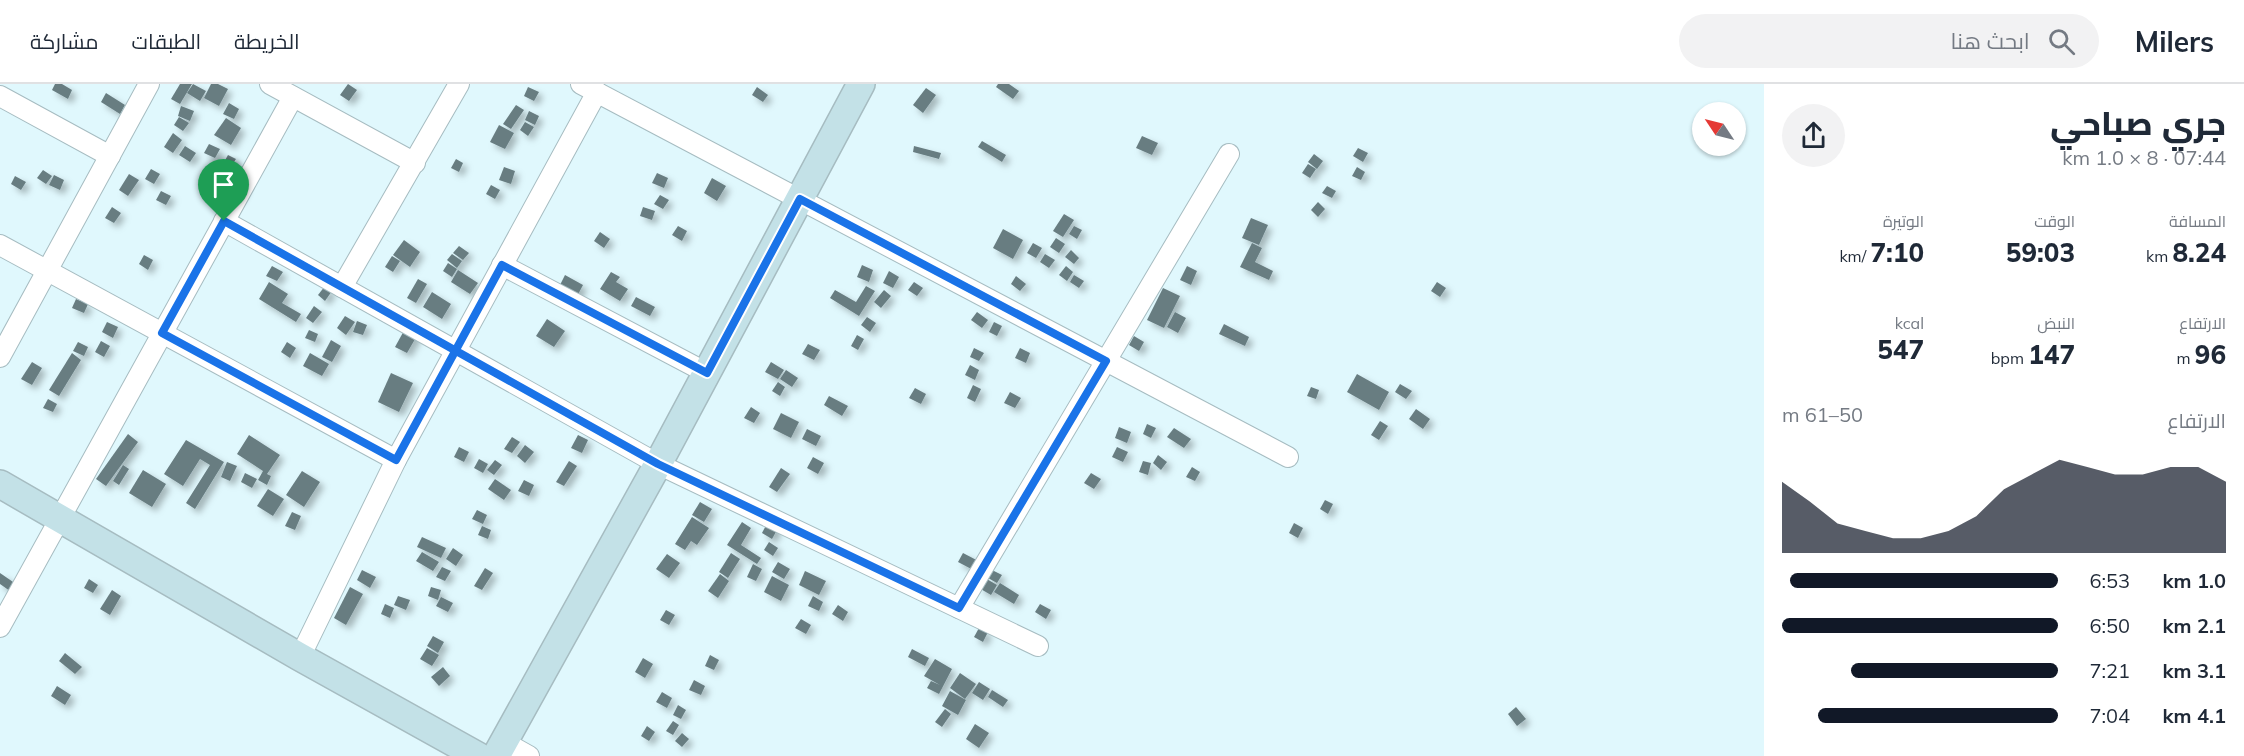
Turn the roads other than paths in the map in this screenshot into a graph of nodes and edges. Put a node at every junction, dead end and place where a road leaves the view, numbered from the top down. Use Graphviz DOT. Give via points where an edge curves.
graph roads {
  1 [pos="149,84"];
  2 [pos="270,84"];
  3 [pos="459,84"];
  4 [pos="861,84"];
  5 [pos="589,88"];
  6 [pos="0,96"];
  7 [pos="293,97"];
  8 [pos="1229,154"];
  9 [pos="110,156"];
  10 [pos="415,163"];
  11 [pos="800,199"];
  12 [pos="224,221"];
  13 [pos="0,245"];
  14 [pos="502,265"];
  15 [pos="47,270"];
  16 [pos="342,287"];
  17 [pos="162,333"];
  18 [pos="456,350"];
  19 [pos="0,357"];
  20 [pos="1106,361"];
  21 [pos="707,373"];
  22 [pos="1288,457"];
  23 [pos="396,460"];
  24 [pos="658,464"];
  25 [pos="0,484"];
  26 [pos="60,519"];
  27 [pos="959,608"];
  28 [pos="0,627"];
  29 [pos="1038,646"];
  30 [pos="300,657"];
  31 [pos="500,749"];
  32 [pos="478,756"];
  33 [pos="529,756"];
  1 -- 9 [label="street"];
  2 -- 7 [label="street"];
  3 -- 10 [label="street"];
  4 -- 11 [label="main road"];
  5 -- 11 [label="street"];
  5 -- 14 [label="street"];
  6 -- 9 [label="street"];
  7 -- 10 [label="street"];
  7 -- 12 [label="street"];
  8 -- 20 [label="street"];
  9 -- 15 [label="street"];
  10 -- 16 [label="street"];
  11 -- 20 [label="street"];
  11 -- 21 [label="main road"];
  12 -- 16 [label="street"];
  12 -- 17 [label="street"];
  13 -- 15 [label="street"];
  14 -- 18 [label="street"];
  14 -- 21 [label="street"];
  15 -- 17 [label="street"];
  15 -- 19 [label="street"];
  16 -- 18 [label="street"];
  17 -- 23 [label="street"];
  17 -- 26 [label="street"];
  18 -- 23 [label="street"];
  18 -- 24 [label="street"];
  20 -- 22 [label="street"];
  20 -- 27 [label="street"];
  21 -- 24 [label="main road"];
  23 -- 30 [label="street"];
  24 -- 27 [label="street"];
  24 -- 31 [label="main road"];
  25 -- 26 [label="main road"];
  26 -- 28 [label="street"];
  26 -- 30 [label="main road"];
  27 -- 29 [label="street"];
  30 -- 32 [label="main road"];
  31 -- 33 [label="street"];
}
